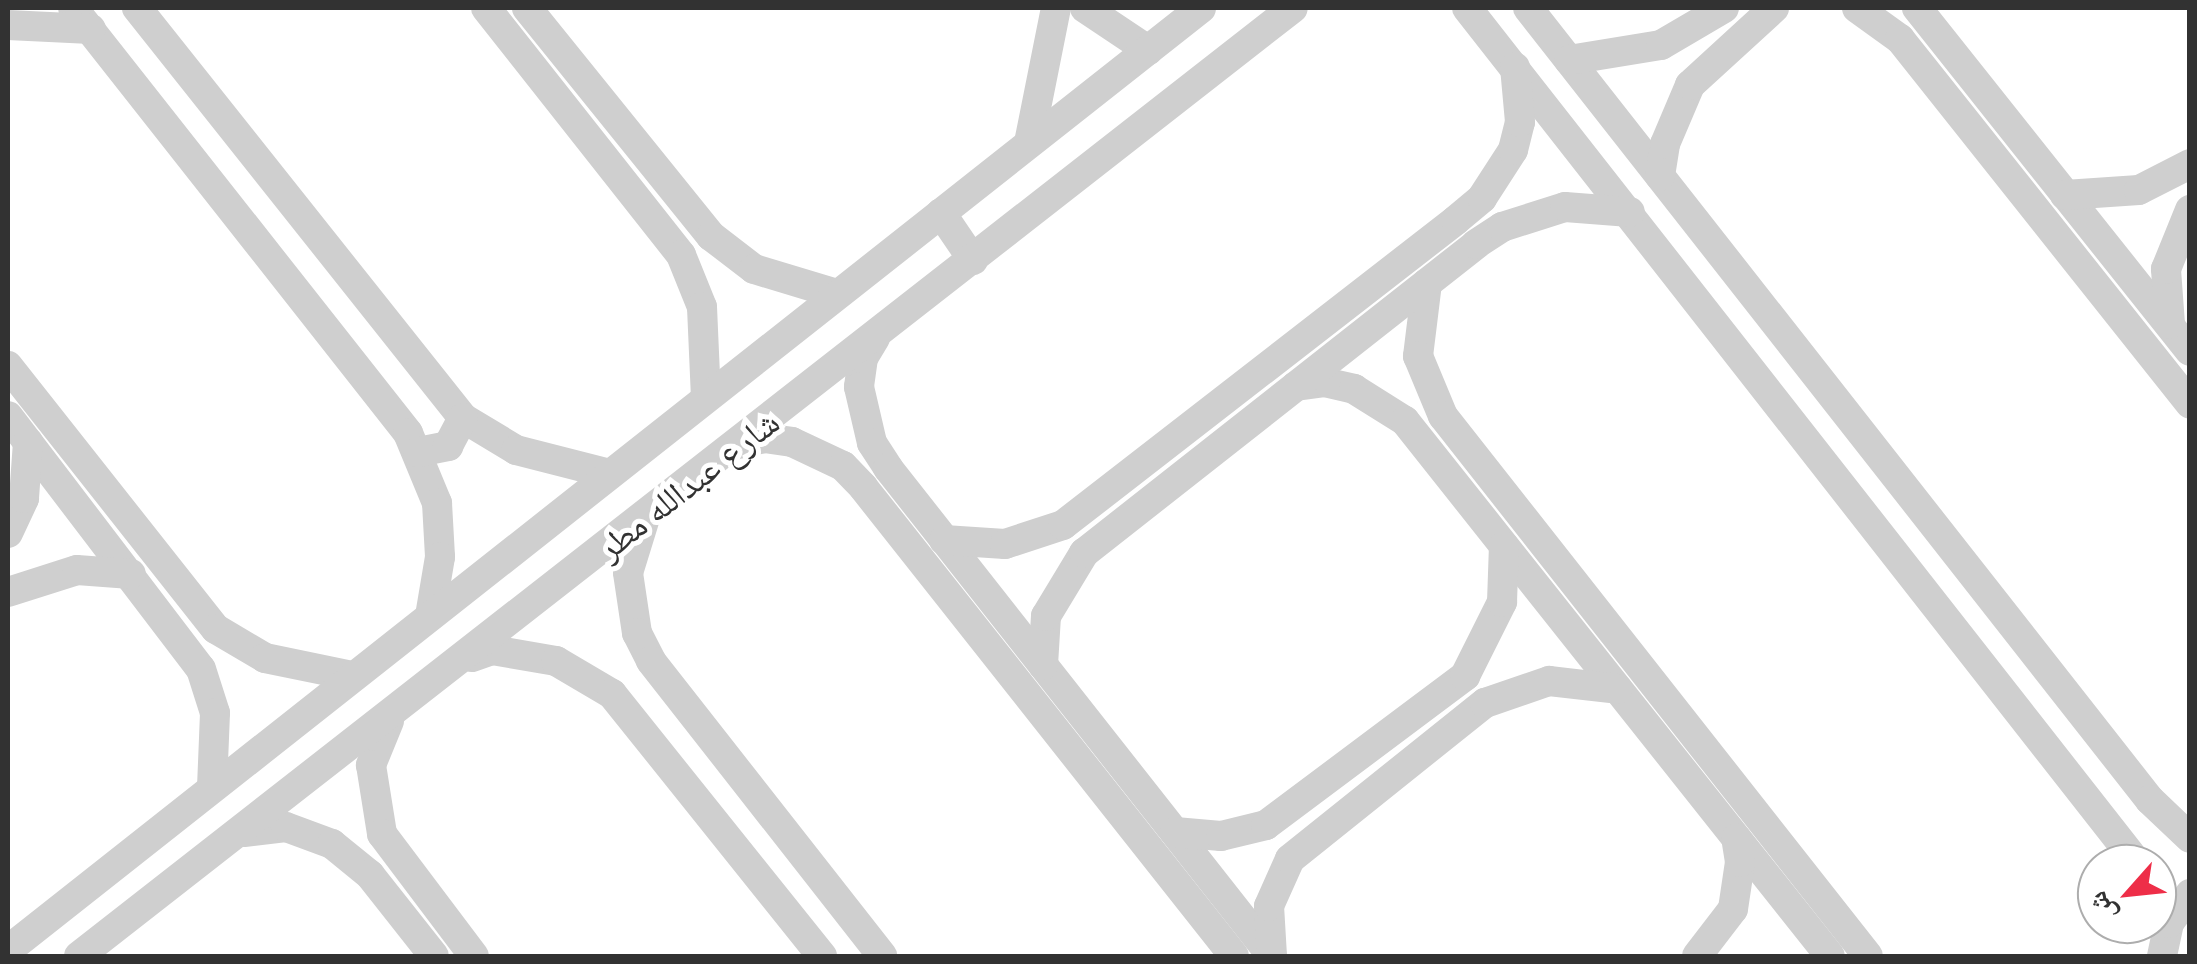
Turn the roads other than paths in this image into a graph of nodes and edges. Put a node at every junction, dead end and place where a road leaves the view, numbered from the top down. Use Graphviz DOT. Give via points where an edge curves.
graph roads {
  1 [pos="138,8"];
  2 [pos="486,8"];
  3 [pos="527,8"];
  4 [pos="1056,8"];
  5 [pos="1085,8"];
  6 [pos="1201,8"];
  7 [pos="1293,8"];
  8 [pos="1468,8"];
  9 [pos="1528,8"];
  10 [pos="1774,8"];
  11 [pos="1857,8"];
  12 [pos="1921,14"];
  13 [pos="82,18"];
  14 [pos="1726,19"];
  15 [pos="8,25"];
  16 [pos="1900,39"];
  17 [pos="1148,50"];
  18 [pos="1569,60"];
  19 [pos="1515,64"];
  20 [pos="1029,144"];
  21 [pos="2188,171"];
  22 [pos="1660,176"];
  23 [pos="2065,195"];
  24 [pos="1482,198"];
  25 [pos="2190,210"];
  26 [pos="1630,212"];
  27 [pos="941,213"];
  28 [pos="1502,227"];
  29 [pos="711,236"];
  30 [pos="680,255"];
  31 [pos="974,260"];
  32 [pos="1426,283"];
  33 [pos="838,294"];
  34 [pos="2170,327"];
  35 [pos="876,336"];
  36 [pos="2190,351"];
  37 [pos="8,366"];
  38 [pos="1296,386"];
  39 [pos="706,398"];
  40 [pos="1433,401"];
  41 [pos="2190,404"];
  42 [pos="8,416"];
  43 [pos="463,418"];
  44 [pos="1405,422"];
  45 [pos="28,442"];
  46 [pos="740,444"];
  47 [pos="418,452"];
  48 [pos="1878,454"];
  49 [pos="888,468"];
  50 [pos="610,474"];
  51 [pos="1844,482"];
  52 [pos="862,487"];
  53 [pos="645,518"];
  54 [pos="1062,525"];
  55 [pos="8,533"];
  56 [pos="944,540"];
  57 [pos="1504,546"];
  58 [pos="1084,553"];
  59 [pos="131,574"];
  60 [pos="8,592"];
  61 [pos="184,618"];
  62 [pos="426,619"];
  63 [pos="650,661"];
  64 [pos="460,663"];
  65 [pos="1043,665"];
  66 [pos="353,676"];
  67 [pos="1464,676"];
  68 [pos="1618,689"];
  69 [pos="612,694"];
  70 [pos="1484,703"];
  71 [pos="392,716"];
  72 [pos="1663,721"];
  73 [pos="212,788"];
  74 [pos="2150,800"];
  75 [pos="1286,814"];
  76 [pos="2115,827"];
  77 [pos="1172,828"];
  78 [pos="242,832"];
  79 [pos="1736,838"];
  80 [pos="2190,838"];
  81 [pos="1307,841"];
  82 [pos="1144,844"];
  83 [pos="2126,844"];
  84 [pos="394,854"];
  85 [pos="370,875"];
  86 [pos="2190,894"];
  87 [pos="2161,945"];
  88 [pos="8,950"];
  89 [pos="427,952"];
  90 [pos="1708,954"];
  91 [pos="79,956"];
  92 [pos="474,956"];
  93 [pos="822,956"];
  94 [pos="882,956"];
  95 [pos="1234,956"];
  96 [pos="1272,956"];
  97 [pos="1830,956"];
  98 [pos="1868,956"];
  1 -- 43 [label="street"];
  2 -- 30 [label="street"];
  3 -- 29 [label="street"];
  4 -- 20 [label="street"];
  5 -- 17 [label="street"];
  6 -- 17 [label="street, شارع عبدالله مطر"];
  7 -- 31 [label="street, شارع عبدالله مطر"];
  8 -- 19 [label="street"];
  9 -- 18 [label="street"];
  10 -- 14 [label="street"];
  11 -- 16 [label="street"];
  12 -- 16 [label="street"];
  12 -- 23 [label="street"];
  13 -- 15 [label="street"];
  13 -- 47 [label="street"];
  14 -- 18 [label="street" via="1631,54"];
  14 -- 22 [label="street" via="1670,129"];
  16 -- 41 [label="street"];
  17 -- 20 [label="street, شارع عبدالله مطر"];
  18 -- 22 [label="street"];
  19 -- 24 [label="street" via="1520,122 1513,150"];
  19 -- 26 [label="street"];
  20 -- 27 [label="street, شارع عبدالله مطر"];
  21 -- 23 [label="street" via="2138,190"];
  22 -- 48 [label="street"];
  23 -- 34 [label="street"];
  24 -- 28 [label="street" via="1500,207"];
  24 -- 54 [label="street"];
  25 -- 34 [label="street" via="2166,269"];
  26 -- 28 [label="street" via="1565,207"];
  26 -- 51 [label="street"];
  27 -- 31 [label="street"];
  27 -- 33 [label="street, شارع عبدالله مطر"];
  28 -- 32 [label="street"];
  29 -- 30 [label="street" via="698,258"];
  29 -- 33 [label="street" via="754,268"];
  30 -- 39 [label="street" via="702,308"];
  31 -- 35 [label="street, شارع عبدالله مطر"];
  32 -- 38 [label="street"];
  32 -- 40 [label="street" via="1418,356"];
  33 -- 39 [label="street, شارع عبدالله مطر"];
  34 -- 36 [label="street"];
  35 -- 46 [label="street, شارع عبدالله مطر"];
  35 -- 49 [label="street" via="862,358 859,387 872,443"];
  37 -- 61 [label="street"];
  38 -- 44 [label="street" via="1354,389"];
  38 -- 58 [label="street"];
  39 -- 50 [label="street, شارع عبدالله مطر"];
  40 -- 44 [label="street" via="1412,408"];
  40 -- 72 [label="street"];
  42 -- 45 [label="street"];
  43 -- 47 [label="street" via="448,446"];
  43 -- 50 [label="street" via="516,450"];
  44 -- 57 [label="street"];
  45 -- 55 [label="street" via="24,498"];
  45 -- 59 [label="street"];
  46 -- 52 [label="street" via="764,438 792,442 842,466"];
  46 -- 53 [label="street, شارع عبدالله مطر"];
  47 -- 62 [label="street" via="440,530"];
  48 -- 51 [label="street"];
  48 -- 74 [label="street"];
  49 -- 52 [label="street"];
  49 -- 56 [label="street"];
  50 -- 62 [label="street, شارع عبدالله مطر"];
  51 -- 76 [label="street"];
  52 -- 82 [label="street"];
  53 -- 63 [label="street" via="628,573 634,618"];
  53 -- 64 [label="street, شارع عبدالله مطر"];
  54 -- 56 [label="street" via="1005,544"];
  54 -- 58 [label="street" via="1070,546"];
  56 -- 65 [label="street"];
  57 -- 67 [label="street" via="1502,602"];
  57 -- 68 [label="street"];
  58 -- 65 [label="street" via="1046,616"];
  59 -- 60 [label="street" via="77,570"];
  59 -- 61 [label="street"];
  61 -- 66 [label="street" via="265,658"];
  61 -- 73 [label="street" via="210,690 216,736"];
  62 -- 64 [label="street"];
  62 -- 66 [label="street, شارع عبدالله مطر"];
  63 -- 69 [label="street" via="627,672"];
  63 -- 94 [label="street"];
  64 -- 69 [label="street" via="492,650 524,652 556,661"];
  64 -- 71 [label="street, شارع عبدالله مطر"];
  65 -- 77 [label="street"];
  66 -- 73 [label="street, شارع عبدالله مطر"];
  67 -- 70 [label="street" via="1482,688"];
  67 -- 75 [label="street"];
  68 -- 70 [label="street" via="1550,681"];
  68 -- 72 [label="street"];
  69 -- 93 [label="street"];
  70 -- 81 [label="street"];
  71 -- 78 [label="street, شارع عبدالله مطر"];
  71 -- 84 [label="street" via="376,742 370,788"];
  72 -- 79 [label="street"];
  72 -- 98 [label="street"];
  73 -- 88 [label="street, شارع عبدالله مطر"];
  74 -- 76 [label="street" via="2134,824"];
  74 -- 80 [label="street"];
  75 -- 77 [label="street" via="1233,834"];
  75 -- 81 [label="street" via="1290,833"];
  76 -- 83 [label="street"];
  77 -- 82 [label="street"];
  77 -- 96 [label="street"];
  78 -- 85 [label="street" via="262,826 310,834"];
  78 -- 91 [label="street, شارع عبدالله مطر"];
  79 -- 90 [label="street" via="1740,886"];
  79 -- 97 [label="street"];
  81 -- 96 [label="street" via="1283,870 1269,906"];
  82 -- 95 [label="street"];
  84 -- 85 [label="street" via="380,857"];
  84 -- 92 [label="street"];
  85 -- 89 [label="street"];
  86 -- 87 [label="street"];
}
